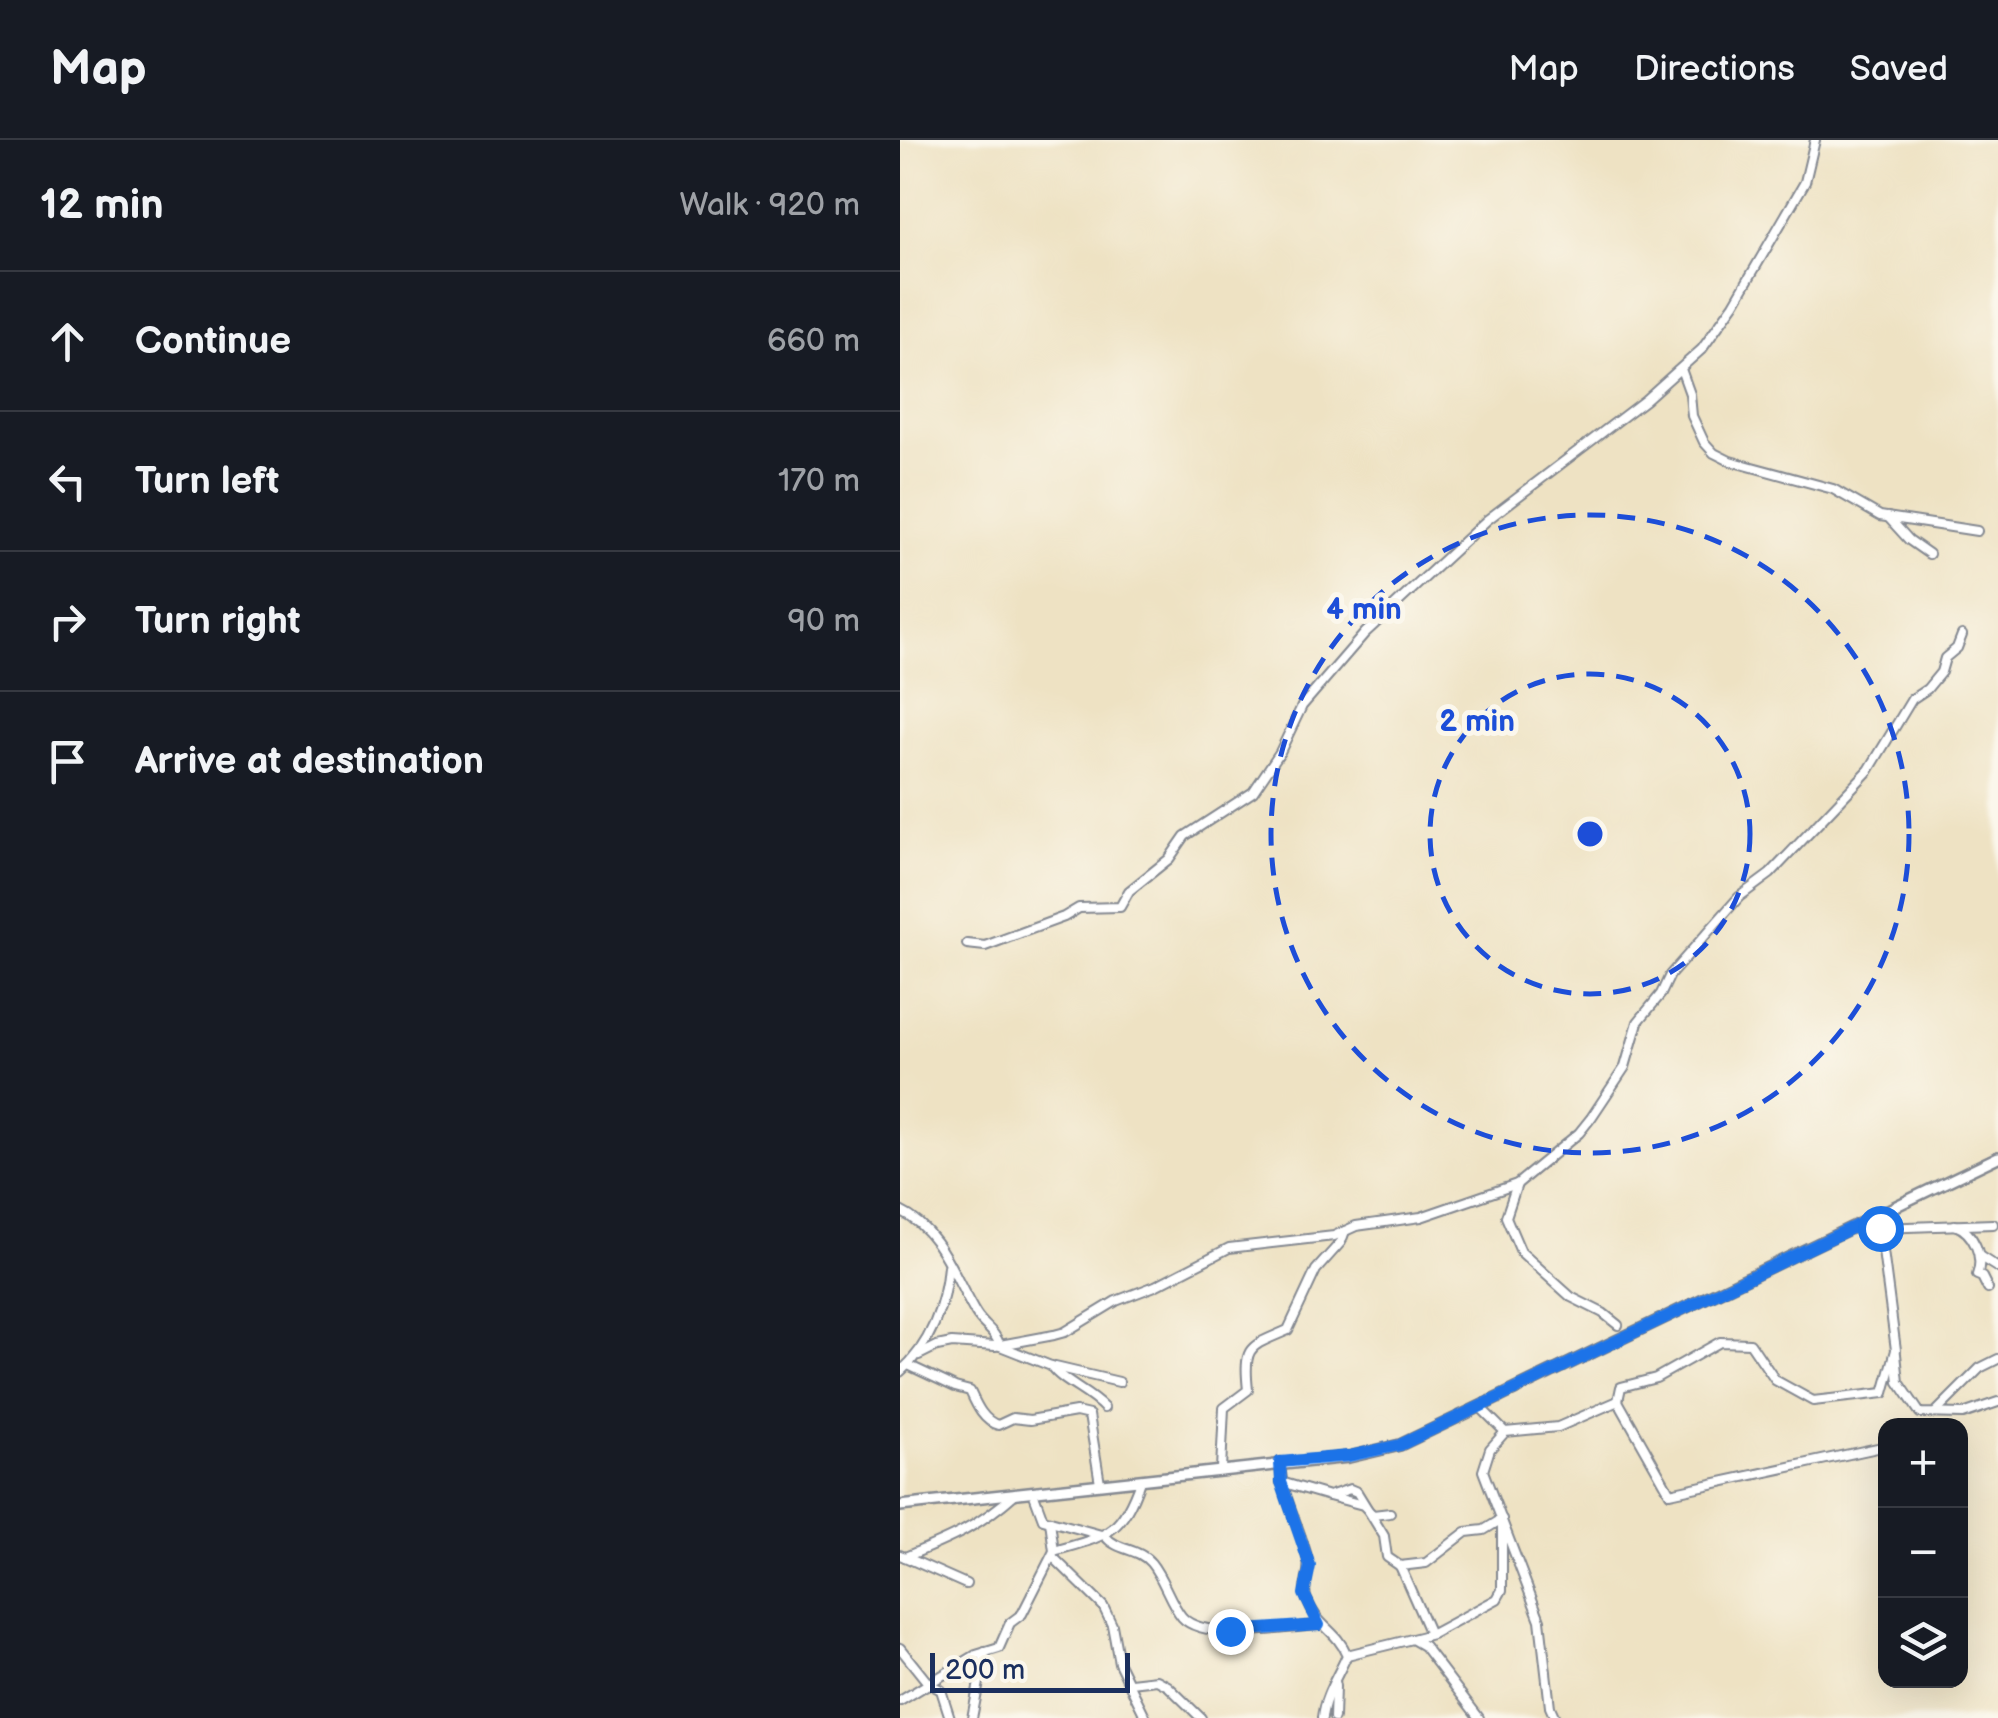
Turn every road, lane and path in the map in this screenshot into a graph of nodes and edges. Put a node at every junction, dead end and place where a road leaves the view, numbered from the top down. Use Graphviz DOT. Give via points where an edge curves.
graph roads {
  1 [pos="1815,140"];
  2 [pos="1681,369"];
  3 [pos="1888,516"];
  4 [pos="1977,531"];
  5 [pos="1929,554"];
  6 [pos="1962,635"];
  7 [pos="967,944"];
  8 [pos="1998,1157"];
  9 [pos="1517,1184"];
  10 [pos="900,1211"];
  11 [pos="1866,1221"];
  12 [pos="1951,1224"];
  13 [pos="1993,1224"];
  14 [pos="1880,1228"];
  15 [pos="1345,1231"];
  16 [pos="1979,1256"];
  17 [pos="948,1263"];
  18 [pos="1998,1268"];
  19 [pos="1988,1289"];
  20 [pos="1618,1325"];
  21 [pos="1000,1346"];
  22 [pos="1896,1350"];
  23 [pos="919,1355"];
  24 [pos="1998,1359"];
  25 [pos="1051,1366"];
  26 [pos="904,1369"];
  27 [pos="1118,1382"];
  28 [pos="1618,1401"];
  29 [pos="1998,1402"];
  30 [pos="1104,1408"];
  31 [pos="1481,1408"];
  32 [pos="1935,1413"];
  33 [pos="1506,1432"];
  34 [pos="1878,1448"];
  35 [pos="1280,1462"];
  36 [pos="1221,1469"];
  37 [pos="1140,1481"];
  38 [pos="1281,1482"];
  39 [pos="1100,1483"];
  40 [pos="1033,1492"];
  41 [pos="1016,1493"];
  42 [pos="1363,1505"];
  43 [pos="900,1506"];
  44 [pos="1390,1513"];
  45 [pos="1502,1518"];
  46 [pos="1050,1521"];
  47 [pos="1106,1536"];
  48 [pos="1053,1554"];
  49 [pos="902,1556"];
  50 [pos="1400,1566"];
  51 [pos="966,1584"];
  52 [pos="1319,1625"];
  53 [pos="1430,1634"];
  54 [pos="1412,1638"];
  55 [pos="900,1648"];
  56 [pos="986,1652"];
  57 [pos="1347,1655"];
  58 [pos="928,1683"];
  59 [pos="1131,1683"];
  60 [pos="1335,1686"];
  61 [pos="900,1700"];
  62 [pos="950,1718"];
  63 [pos="972,1718"];
  64 [pos="1146,1718"];
  65 [pos="1201,1718"];
  66 [pos="1322,1718"];
  67 [pos="1334,1718"];
  68 [pos="1480,1718"];
  69 [pos="1555,1718"];
  1 -- 2 [label="street" via="1805,182 1734,304"];
  2 -- 3 [label="street" via="1692,416 1714,452 1833,489"];
  2 -- 7 [label="street" via="1487,520 1366,633 1302,706 1252,792 1186,836 1120,907 1079,908 985,946"];
  3 -- 4 [label="street"];
  3 -- 5 [label="street"];
  6 -- 9 [label="street" via="1869,770 1770,874 1732,903 1670,975 1638,1022 1625,1068 1580,1133"];
  8 -- 11 [label="main road"];
  9 -- 15 [label="street" via="1421,1217"];
  9 -- 20 [label="street" via="1506,1217 1518,1248 1571,1297"];
  10 -- 17 [label="street" via="930,1234"];
  11 -- 14 [label="street"];
  11 -- 31 [label="main road"];
  12 -- 13 [label="street"];
  12 -- 14 [label="street"];
  12 -- 16 [label="street" via="1970,1234"];
  14 -- 22 [label="street"];
  15 -- 21 [label="street" via="1229,1248 1116,1300 1065,1332"];
  15 -- 36 [label="street" via="1316,1270 1288,1330 1250,1348 1244,1361 1248,1390 1224,1408"];
  16 -- 18 [label="street"];
  16 -- 19 [label="street" via="1977,1276"];
  17 -- 21 [label="street"];
  17 -- 23 [label="street" via="941,1308"];
  21 -- 23 [label="street" via="952,1343"];
  21 -- 25 [label="street"];
  22 -- 28 [label="street" via="1884,1393 1812,1401 1775,1380 1750,1344 1720,1342 1656,1378 1621,1387"];
  22 -- 32 [label="street" via="1899,1382 1920,1413"];
  23 -- 26 [label="street"];
  24 -- 32 [label="street"];
  25 -- 27 [label="street"];
  25 -- 30 [label="street"];
  26 -- 39 [label="street" via="970,1390 998,1425 1013,1418 1089,1415"];
  28 -- 33 [label="street" via="1558,1427"];
  28 -- 34 [label="street" via="1670,1494"];
  29 -- 32 [label="street" via="1962,1414"];
  31 -- 33 [label="street"];
  31 -- 35 [label="main road" via="1400,1445"];
  33 -- 45 [label="street" via="1483,1471"];
  35 -- 36 [label="main road"];
  35 -- 38 [label="street"];
  36 -- 37 [label="main road"];
  37 -- 39 [label="main road"];
  37 -- 47 [label="street" via="1125,1516"];
  38 -- 42 [label="street" via="1329,1496 1350,1489"];
  38 -- 52 [label="street" via="1310,1566 1304,1594"];
  39 -- 40 [label="main road"];
  40 -- 41 [label="main road"];
  40 -- 46 [label="street" via="1043,1519"];
  41 -- 43 [label="main road"];
  41 -- 49 [label="street" via="954,1538"];
  42 -- 44 [label="street" via="1373,1515"];
  42 -- 50 [label="street" via="1384,1536 1387,1557"];
  45 -- 50 [label="street" via="1466,1532 1426,1563"];
  45 -- 53 [label="street" via="1502,1590"];
  45 -- 69 [label="street" via="1540,1620"];
  46 -- 47 [label="street"];
  46 -- 48 [label="street"];
  47 -- 48 [label="street"];
  47 -- 52 [label="street" via="1151,1562 1182,1618 1195,1625 1230,1631"];
  48 -- 56 [label="street" via="999,1648"];
  48 -- 59 [label="street" via="1103,1606"];
  49 -- 51 [label="street"];
  50 -- 53 [label="street"];
  52 -- 57 [label="street" via="1334,1632"];
  53 -- 54 [label="street"];
  54 -- 57 [label="street"];
  54 -- 68 [label="street"];
  55 -- 58 [label="street"];
  56 -- 58 [label="street"];
  56 -- 63 [label="street"];
  57 -- 60 [label="street"];
  58 -- 61 [label="street"];
  58 -- 62 [label="street" via="940,1690"];
  59 -- 64 [label="street"];
  59 -- 65 [label="street" via="1157,1680"];
  60 -- 66 [label="street"];
  60 -- 67 [label="street"];
}
